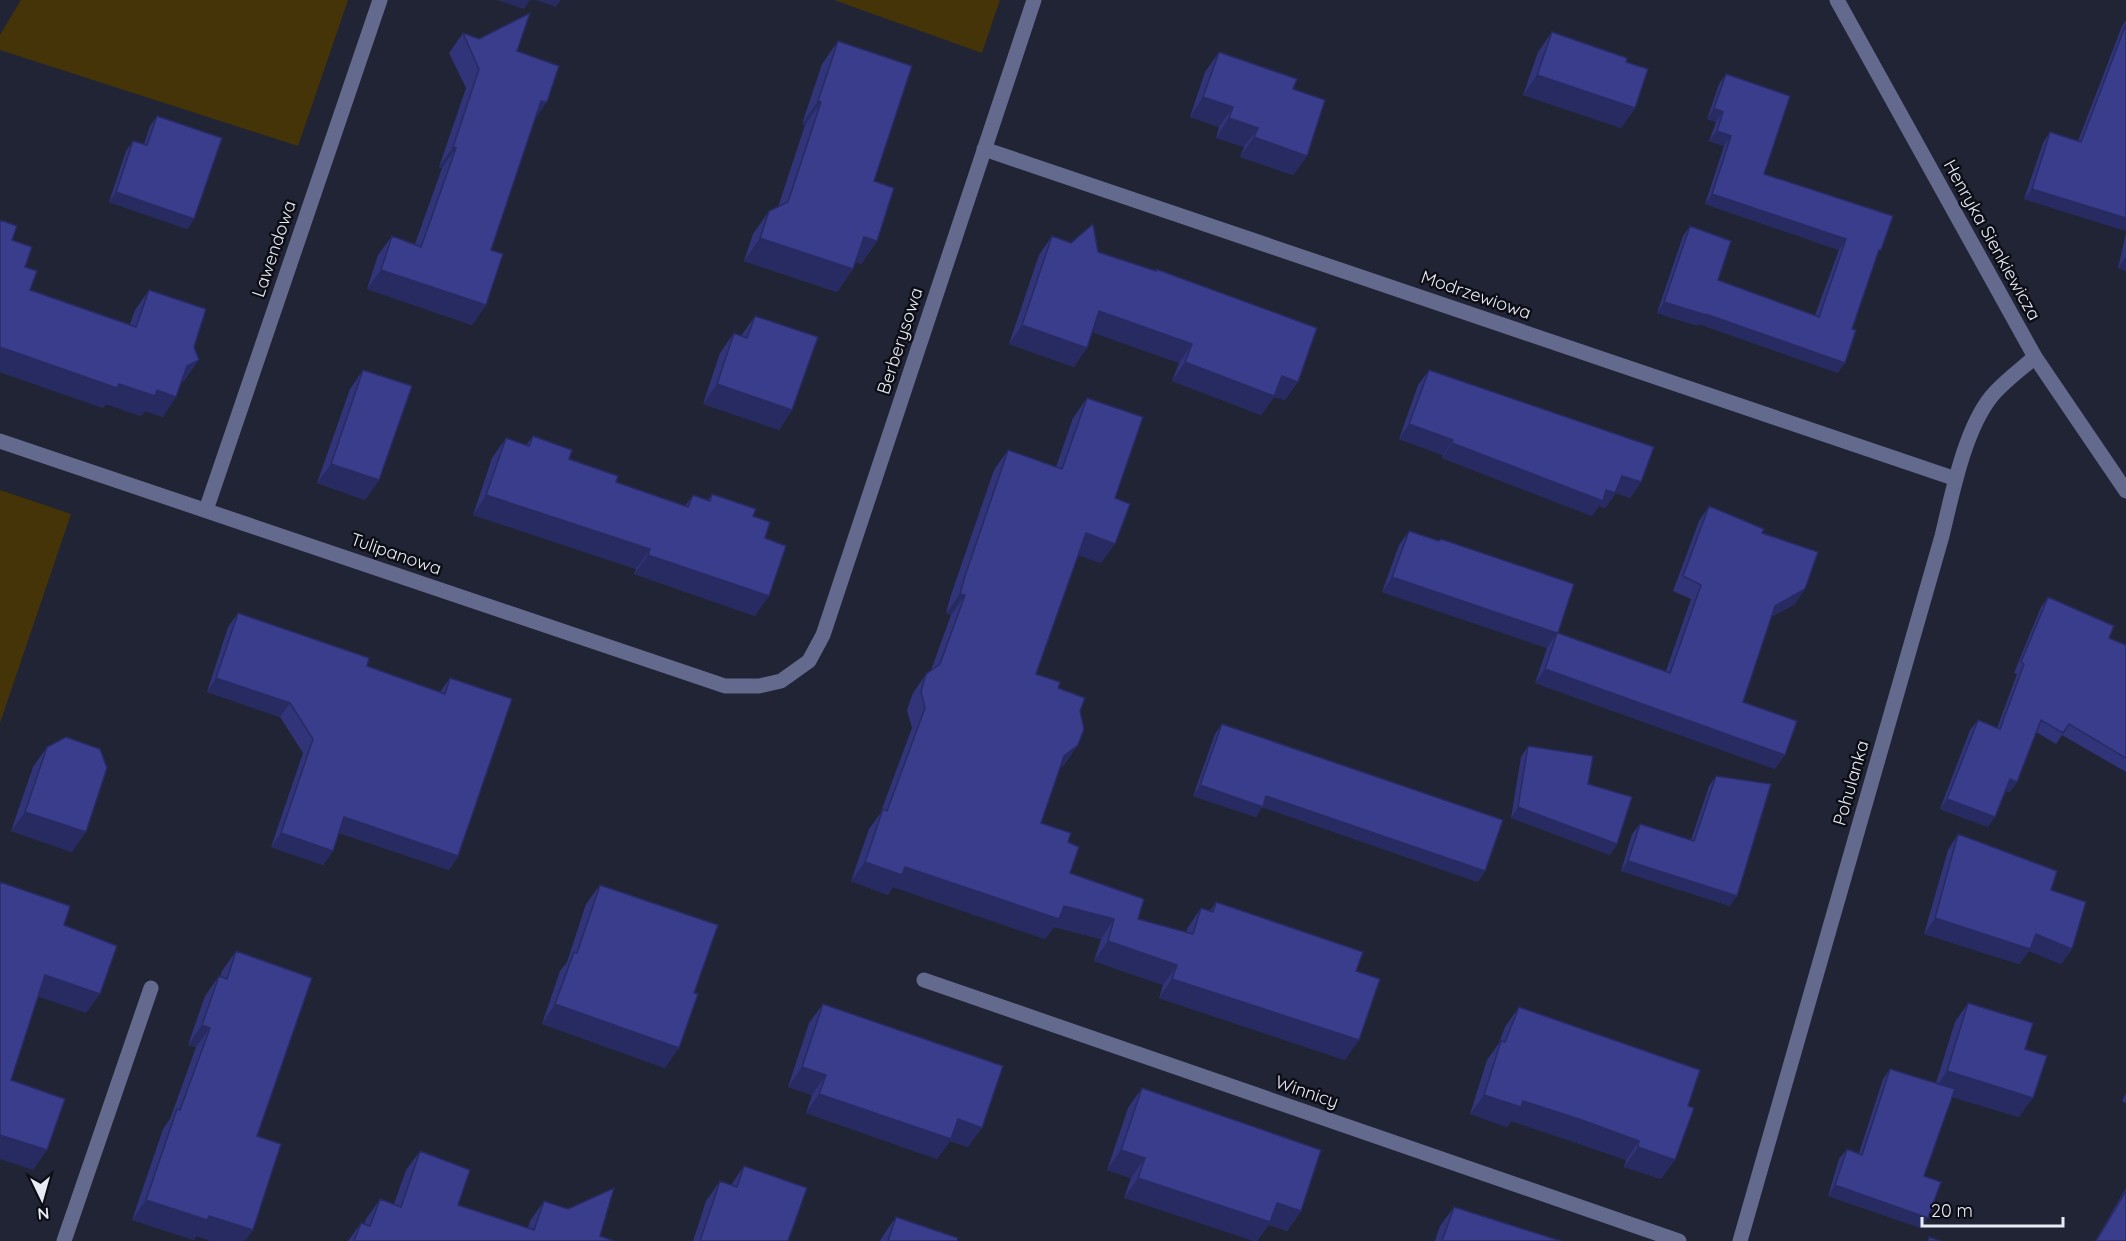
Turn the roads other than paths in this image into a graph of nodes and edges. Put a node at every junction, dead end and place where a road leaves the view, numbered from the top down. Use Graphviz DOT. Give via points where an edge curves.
graph roads {
  1 [pos="380,0"];
  2 [pos="1034,0"];
  3 [pos="1837,0"];
  4 [pos="984,149"];
  5 [pos="2035,357"];
  6 [pos="0,441"];
  7 [pos="1956,478"];
  8 [pos="2126,491"];
  9 [pos="206,510"];
  10 [pos="781,681"];
  11 [pos="924,980"];
  12 [pos="151,988"];
  13 [pos="64,1241"];
  14 [pos="1678,1241"];
  15 [pos="1740,1241"];
  1 -- 9 [label="street, Lawendowa"];
  2 -- 4 [label="street, Berberysowa"];
  3 -- 5 [label="street, Henryka Sienkiewicza"];
  4 -- 7 [label="street, Modrzewiowa"];
  4 -- 10 [label="street, Berberysowa" via="823,635 809,661"];
  5 -- 7 [label="street, Pohulanka" via="1990,398 1971,435"];
  5 -- 8 [label="street, Henryka Sienkiewicza"];
  6 -- 9 [label="street, Tulipanowa"];
  7 -- 15 [label="street, Pohulanka"];
  9 -- 10 [label="street, Tulipanowa" via="725,686 759,686"];
  11 -- 14 [label="street, Winnicy"];
  12 -- 13 [label="street"];
}
